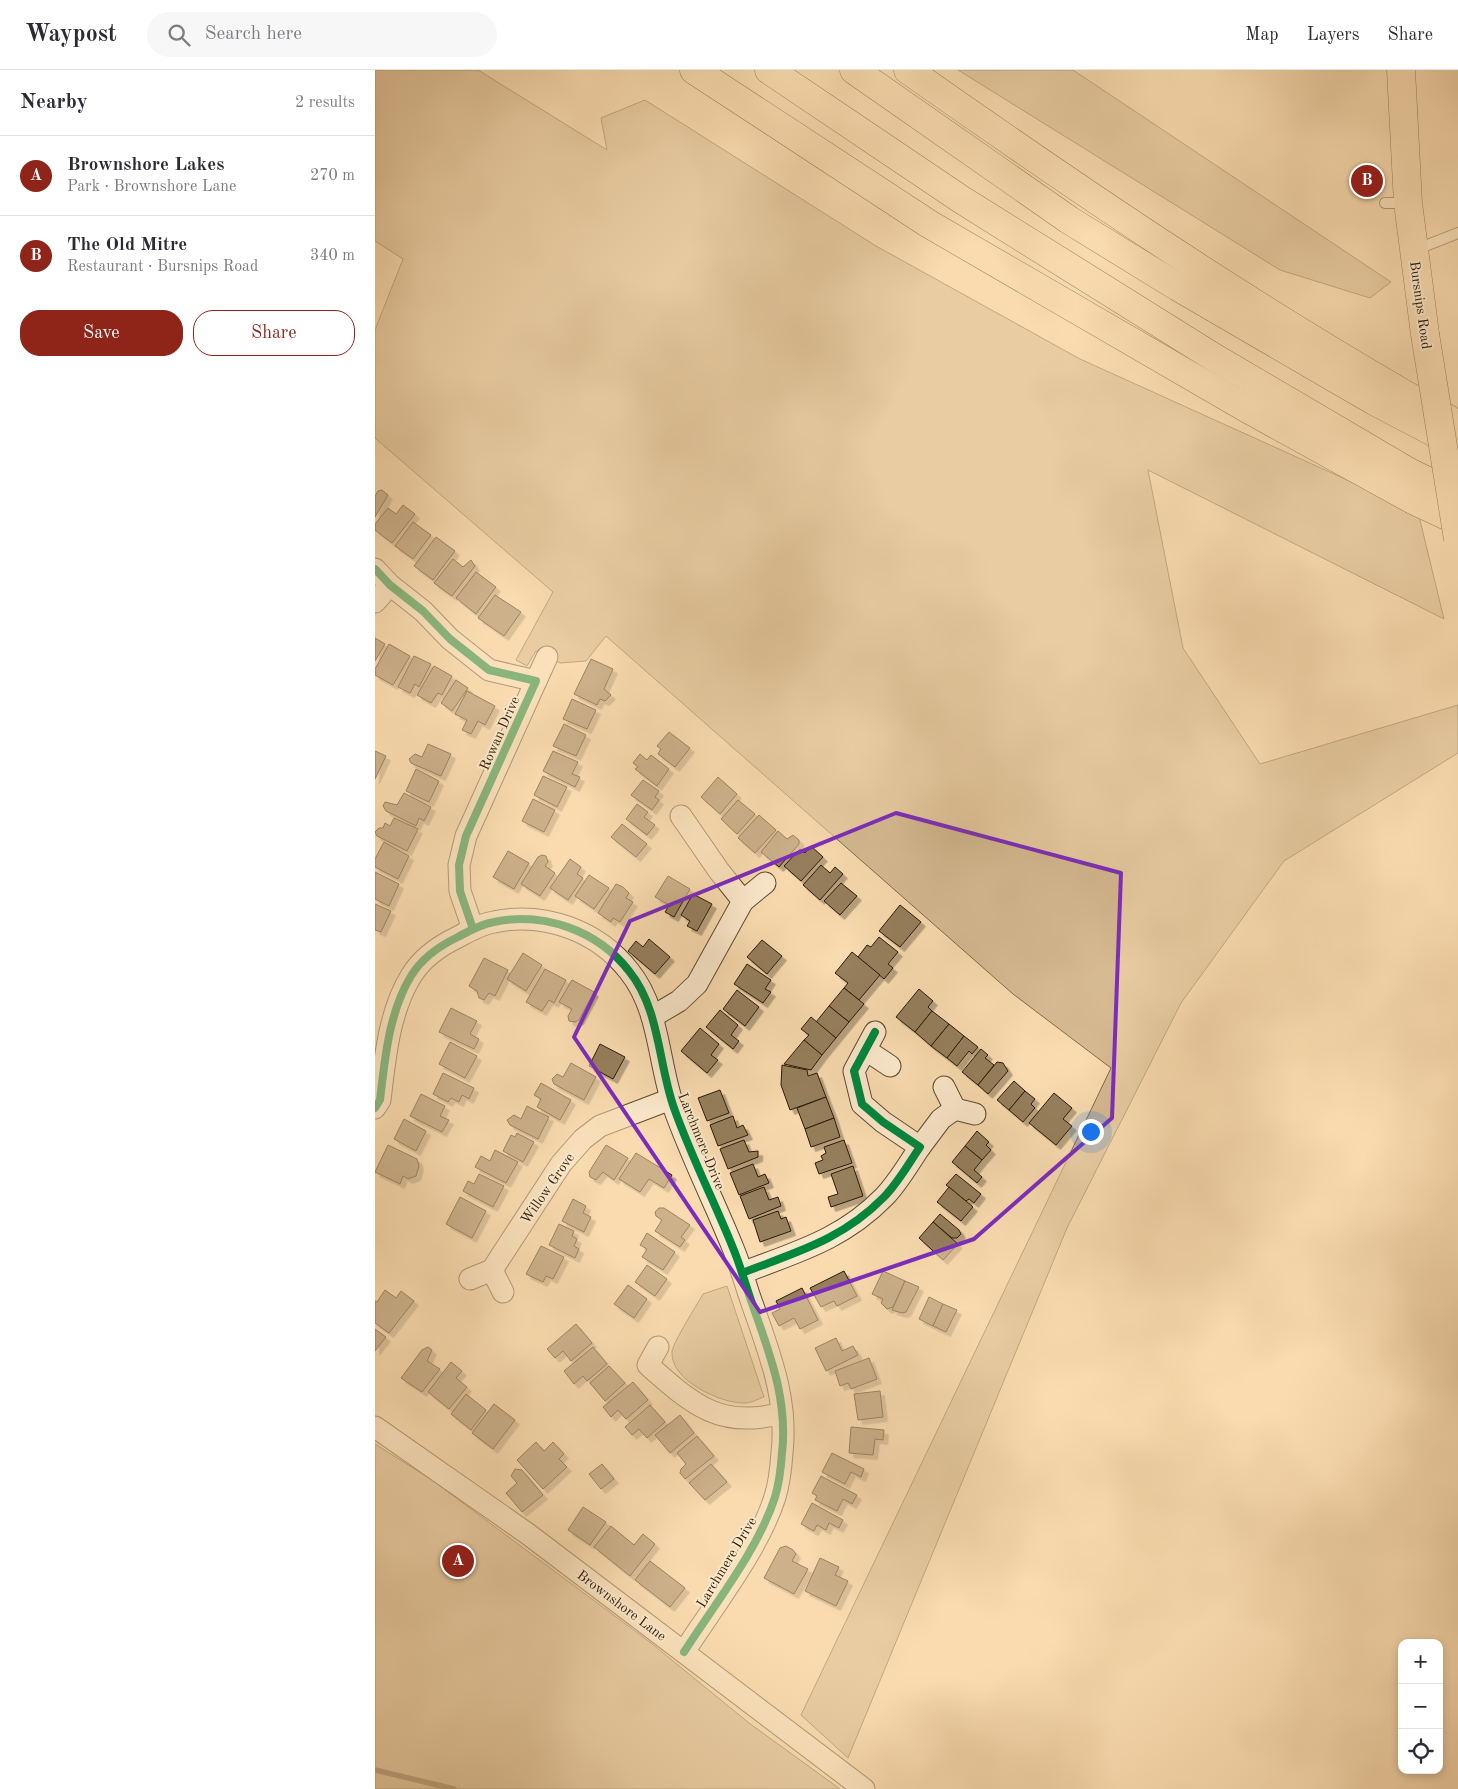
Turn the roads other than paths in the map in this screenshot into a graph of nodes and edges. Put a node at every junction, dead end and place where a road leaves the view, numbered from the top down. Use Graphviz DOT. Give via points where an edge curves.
graph roads {
  1 [pos="694,70"];
  2 [pos="717,70"];
  3 [pos="769,70"];
  4 [pos="854,70"];
  5 [pos="907,70"];
  6 [pos="1401,70"];
  7 [pos="962,200"];
  8 [pos="1458,233"];
  9 [pos="1413,251"];
  10 [pos="1458,425"];
  11 [pos="1458,445"];
  12 [pos="1458,496"];
  13 [pos="1458,521"];
  14 [pos="1458,539"];
  15 [pos="375,569"];
  16 [pos="390,585"];
  17 [pos="375,602"];
  18 [pos="547,657"];
  19 [pos="536,681"];
  20 [pos="681,816"];
  21 [pos="765,882"];
  22 [pos="743,901"];
  23 [pos="473,929"];
  24 [pos="652,1017"];
  25 [pos="890,1066"];
  26 [pos="944,1087"];
  27 [pos="671,1099"];
  28 [pos="377,1102"];
  29 [pos="920,1147"];
  30 [pos="492,1270"];
  31 [pos="742,1273"];
  32 [pos="470,1279"];
  33 [pos="503,1292"];
  34 [pos="658,1347"];
  35 [pos="782,1413"];
  36 [pos="375,1427"];
  37 [pos="684,1652"];
  38 [pos="864,1789"];
  1 -- 13 [label="main road" via="929,224 1246,408 1413,500"];
  2 -- 7 [label="main road" via="858,159"];
  3 -- 7 [label="main road"];
  4 -- 11 [label="main road" via="1077,225 1374,401"];
  5 -- 10 [label="main road" via="1007,140 1323,346"];
  6 -- 9 [label="main road, Bursnips Road" via="1397,203"];
  7 -- 12 [label="main road" via="1215,358 1409,472"];
  8 -- 9 [label="lane"];
  9 -- 14 [label="main road, Bursnips Road, bridge"];
  15 -- 16 [label="street, Rowan Drive"];
  16 -- 17 [label="street"];
  16 -- 19 [label="street, Rowan Drive" via="489,670"];
  18 -- 19 [label="street, Rowan Drive"];
  19 -- 23 [label="street, Rowan Drive" via="466,836 459,865 460,891"];
  20 -- 22 [label="street"];
  21 -- 22 [label="street"];
  22 -- 24 [label="street" via="697,984 679,1001"];
  23 -- 24 [label="street, Larchmere Drive" via="493,922 522,919 555,923 579,931 597,940 629,970 645,997"];
  23 -- 28 [label="street, Larchmere Drive" via="430,953 412,973 398,998"];
  24 -- 27 [label="street, Larchmere Drive"];
  25 -- 29 [label="street" via="871,1041 854,1071 862,1104"];
  26 -- 29 [label="street" via="965,1111 941,1120"];
  27 -- 30 [label="street, Willow Grove" via="600,1126 583,1139 561,1164"];
  27 -- 31 [label="street, Larchmere Drive"];
  29 -- 31 [label="street" via="885,1196 846,1230"];
  30 -- 32 [label="street"];
  30 -- 33 [label="street"];
  31 -- 35 [label="street, Larchmere Drive" via="780,1384"];
  34 -- 35 [label="street" via="648,1365 688,1400 703,1408 739,1418 760,1419"];
  35 -- 37 [label="street, Larchmere Drive" via="783,1451 777,1486 763,1527"];
  36 -- 37 [label="street, Brownshore Lane" via="528,1534"];
  37 -- 38 [label="street, Brownshore Lane"];
}
